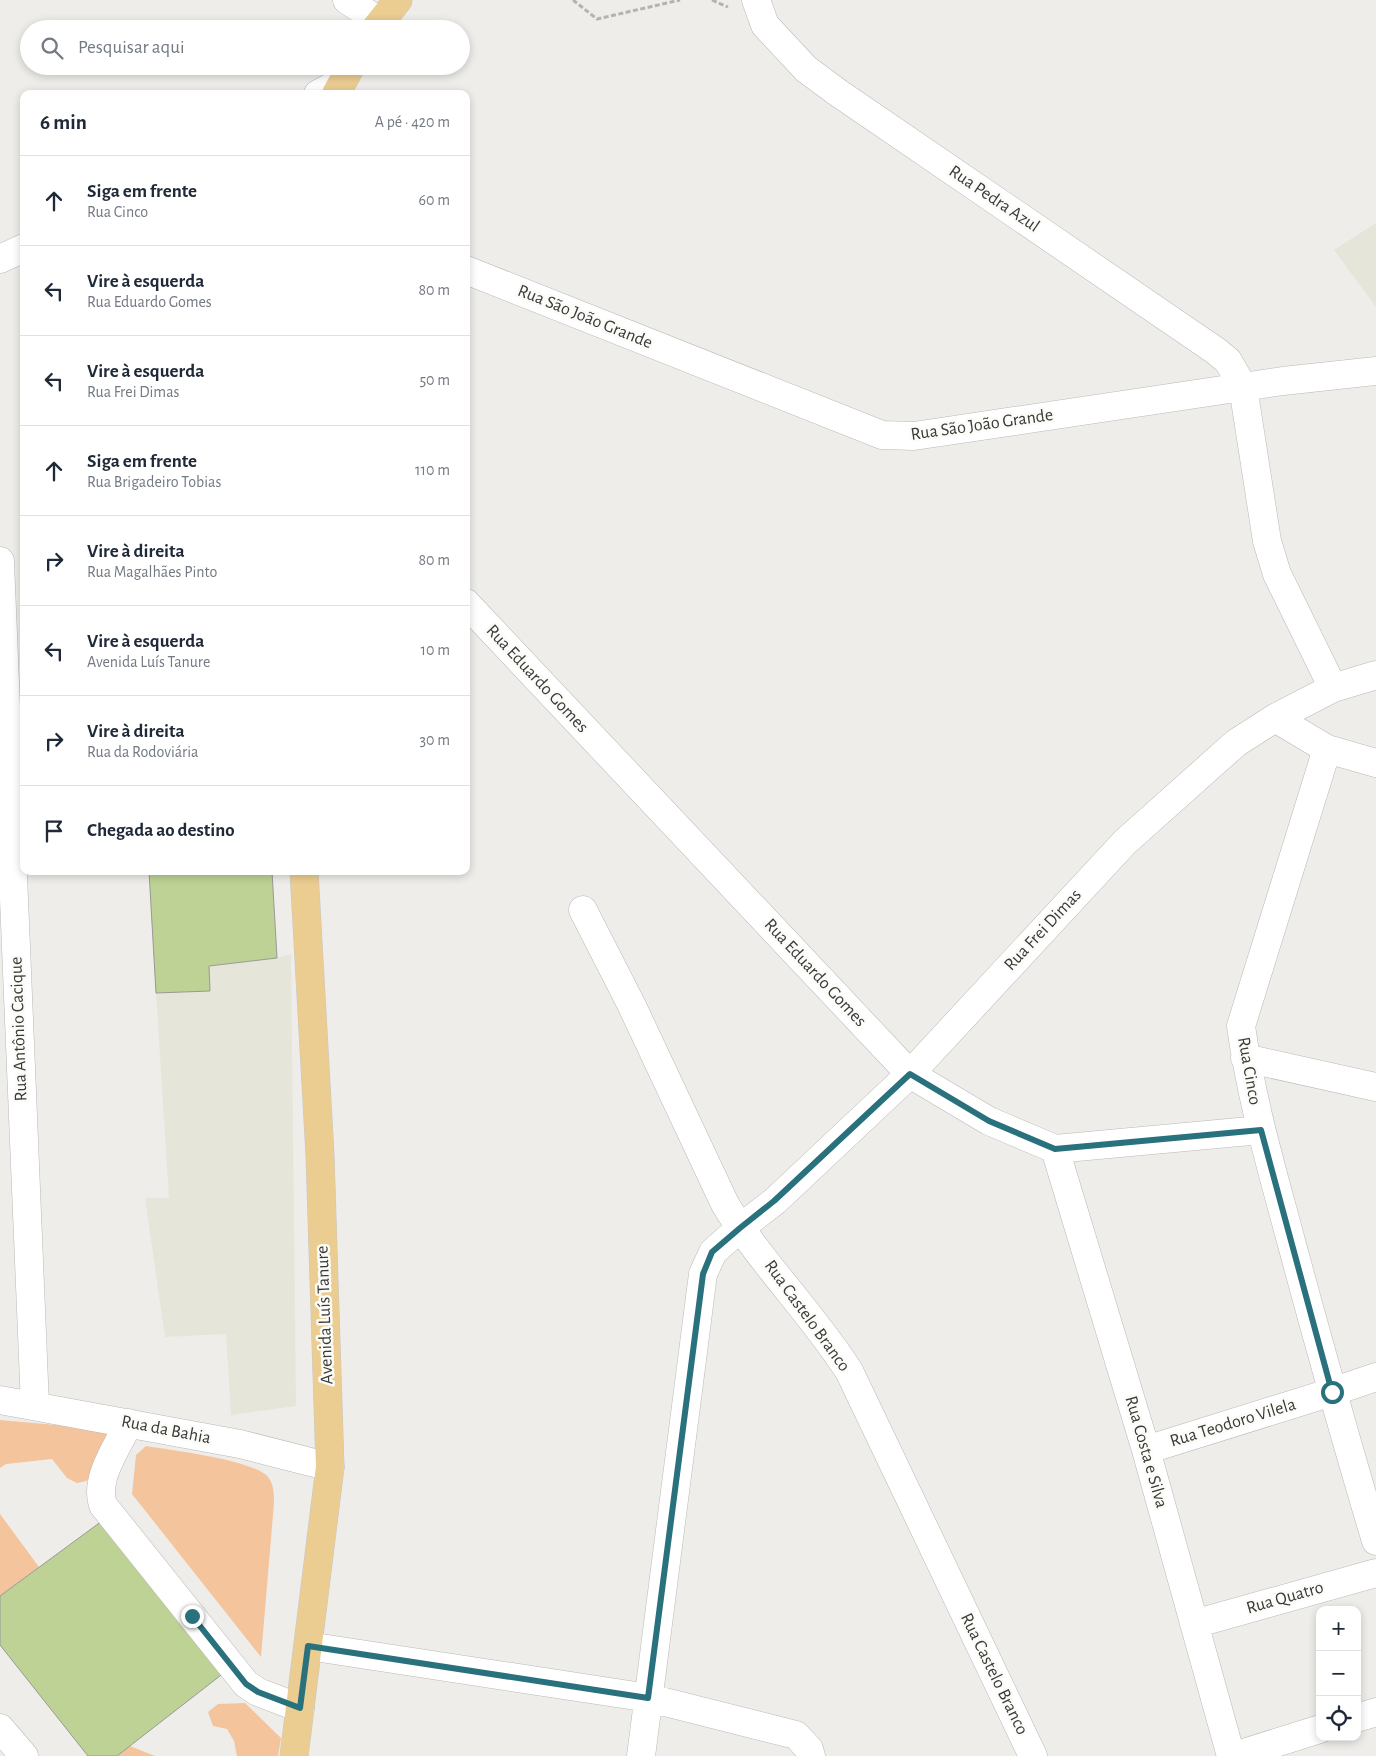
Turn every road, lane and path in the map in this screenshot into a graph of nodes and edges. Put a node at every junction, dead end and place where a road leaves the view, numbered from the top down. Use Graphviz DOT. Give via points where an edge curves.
graph roads {
  1 [pos="347,0"];
  2 [pos="398,0"];
  3 [pos="573,0"];
  4 [pos="680,0"];
  5 [pos="756,0"];
  6 [pos="371,20"];
  7 [pos="381,20"];
  8 [pos="343,80"];
  9 [pos="325,90"];
  10 [pos="20,250"];
  11 [pos="0,259"];
  12 [pos="470,272"];
  13 [pos="1376,371"];
  14 [pos="1243,388"];
  15 [pos="0,561"];
  16 [pos="470,607"];
  17 [pos="1376,675"];
  18 [pos="1333,688"];
  19 [pos="1275,718"];
  20 [pos="1327,749"];
  21 [pos="1376,763"];
  22 [pos="11,819"];
  23 [pos="304,875"];
  24 [pos="583,910"];
  25 [pos="1245,1058"];
  26 [pos="910,1074"];
  27 [pos="1376,1087"];
  28 [pos="1261,1130"];
  29 [pos="1055,1149"];
  30 [pos="740,1228"];
  31 [pos="1376,1376"];
  32 [pos="1332,1392"];
  33 [pos="0,1400"];
  34 [pos="35,1406"];
  35 [pos="129,1423"];
  36 [pos="1146,1450"];
  37 [pos="330,1467"];
  38 [pos="1376,1541"];
  39 [pos="1376,1572"];
  40 [pos="1194,1624"];
  41 [pos="308,1646"];
  42 [pos="648,1698"];
  43 [pos="300,1708"];
  44 [pos="1376,1712"];
  45 [pos="1361,1717"];
  46 [pos="0,1728"];
  47 [pos="1316,1730"];
  48 [pos="24,1756"];
  49 [pos="294,1756"];
  50 [pos="641,1756"];
  51 [pos="810,1756"];
  52 [pos="1033,1756"];
  53 [pos="1232,1756"];
  1 -- 6 [label="street"];
  2 -- 7 [label="main road"];
  3 -- 4 [label="path" via="597,18"];
  5 -- 14 [label="street, Rua Pedra Azul" via="764,25 806,69 1216,351 1228,360"];
  8 -- 9 [label="street"];
  10 -- 11 [label="street"];
  12 -- 14 [label="street, Rua São João Grande" via="882,435 914,436"];
  13 -- 14 [label="street, Rua São João Grande" via="1283,380"];
  14 -- 18 [label="street, Rua Pedra Azul" via="1267,541 1277,574"];
  15 -- 22 [label="street, Rua Antônio Cacique"];
  16 -- 26 [label="street, Rua Eduardo Gomes"];
  17 -- 18 [label="street, Rua Frei Dimas"];
  18 -- 19 [label="street, Rua Frei Dimas"];
  19 -- 20 [label="street"];
  19 -- 26 [label="street, Rua Frei Dimas" via="1236,743 1125,842"];
  20 -- 21 [label="street"];
  20 -- 25 [label="street, Rua Cinco" via="1241,1026"];
  22 -- 34 [label="street, Rua Antônio Cacique"];
  23 -- 37 [label="main road, Avenida Luís Tanure" via="320,1155"];
  24 -- 30 [label="street, Rua Castelo Branco" via="725,1204"];
  25 -- 27 [label="street"];
  25 -- 28 [label="street, Rua Cinco"];
  26 -- 29 [label="street, Rua Eduardo Gomes" via="989,1121"];
  26 -- 30 [label="street, Rua Frei Dimas" via="774,1201"];
  28 -- 29 [label="street, Rua Eduardo Gomes"];
  28 -- 32 [label="street, Rua Cinco"];
  29 -- 36 [label="street, Rua Costa e Silva"];
  30 -- 42 [label="street, Rua Frei Dimas" via="712,1252 703,1274"];
  30 -- 52 [label="street, Rua Castelo Branco" via="829,1340 849,1371"];
  31 -- 32 [label="street, Rua Teodoro Vilela"];
  32 -- 36 [label="street, Rua Teodoro Vilela"];
  32 -- 38 [label="street, Rua Cinco"];
  33 -- 34 [label="street, Rua da Bahia"];
  34 -- 35 [label="street, Rua da Bahia"];
  35 -- 37 [label="street, Rua da Bahia" via="240,1444"];
  35 -- 43 [label="street" via="102,1477 99,1495 103,1505 246,1684"];
  36 -- 40 [label="street, Rua Costa e Silva"];
  37 -- 41 [label="main road, Avenida Luís Tanure"];
  39 -- 40 [label="street, Rua Quatro"];
  40 -- 53 [label="street, Rua Costa e Silva"];
  41 -- 42 [label="street"];
  41 -- 43 [label="main road, Avenida Luís Tanure"];
  42 -- 50 [label="street, Rua Frei Dimas"];
  42 -- 51 [label="street" via="796,1735 809,1749"];
  43 -- 49 [label="main road, Avenida Luís Tanure"];
  44 -- 45 [label="street"];
  46 -- 48 [label="street"];
  47 -- 53 [label="street"];
}
